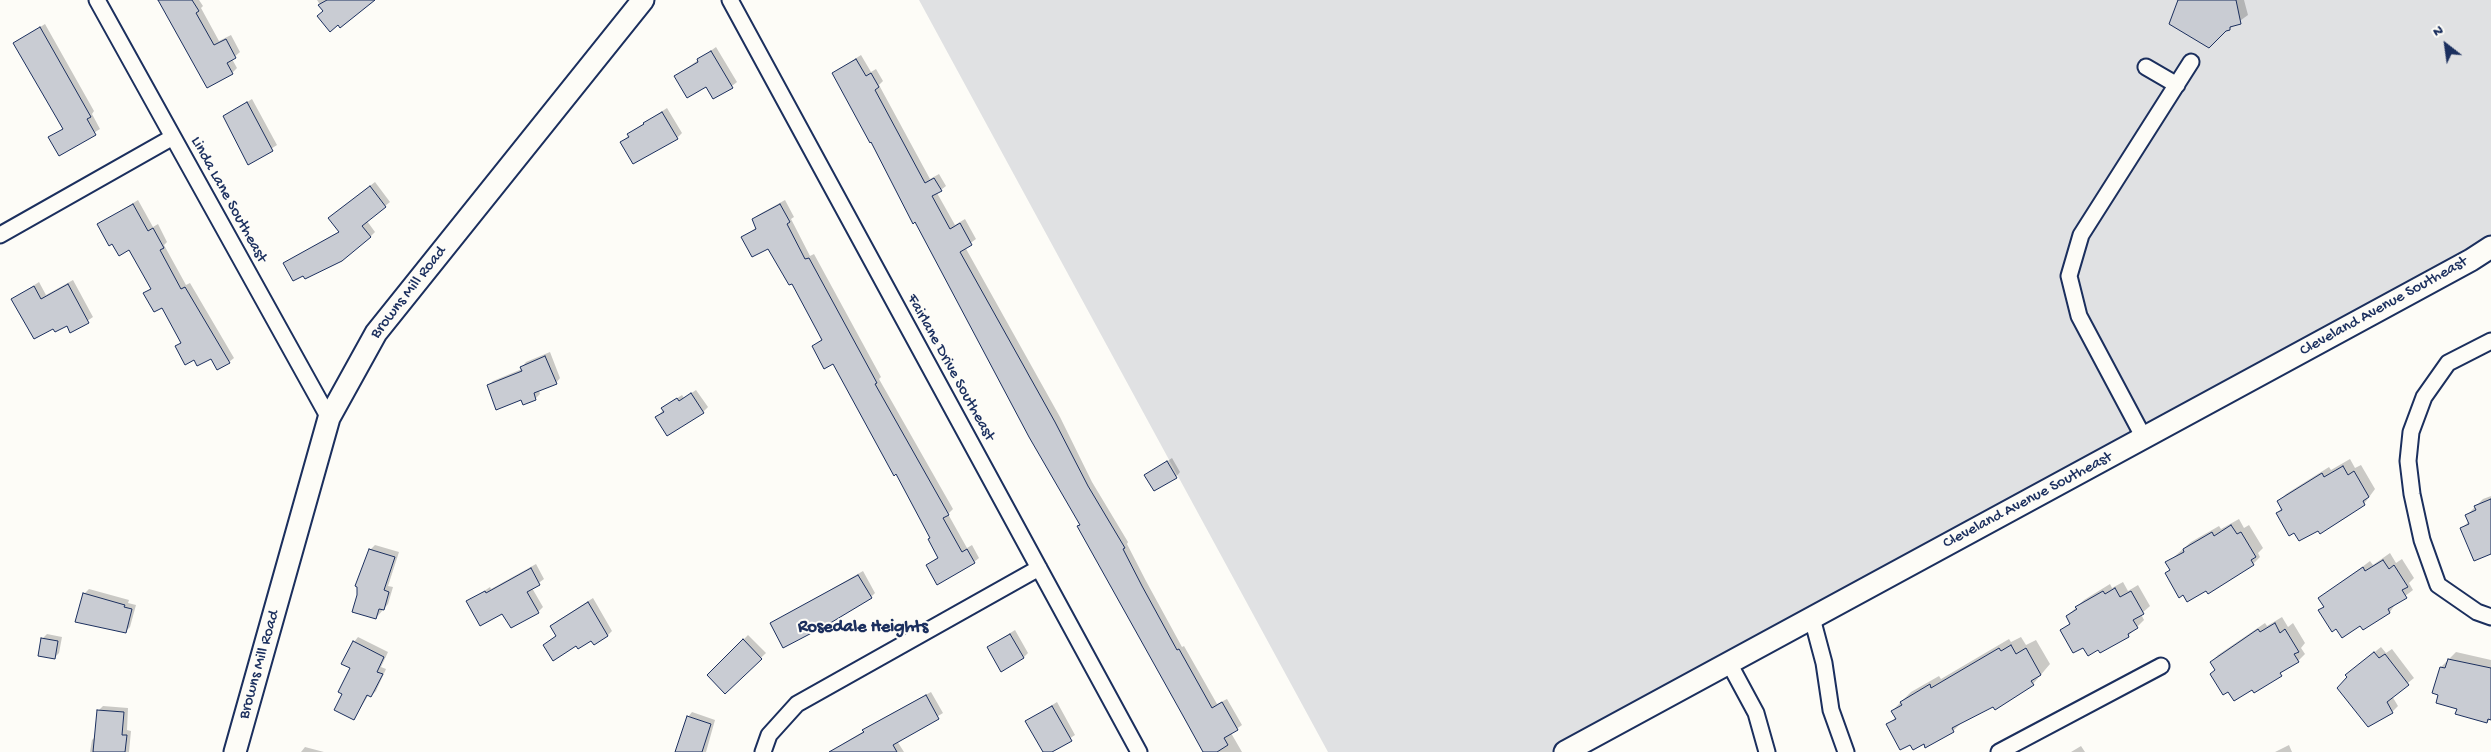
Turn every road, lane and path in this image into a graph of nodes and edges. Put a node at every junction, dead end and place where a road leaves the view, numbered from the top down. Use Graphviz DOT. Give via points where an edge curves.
graph roads {
  1 [pos="97,0"];
  2 [pos="643,0"];
  3 [pos="730,0"];
  4 [pos="2191,62"];
  5 [pos="2146,67"];
  6 [pos="2177,85"];
  7 [pos="173,137"];
  8 [pos="0,235"];
  9 [pos="2491,247"];
  10 [pos="2491,342"];
  11 [pos="329,418"];
  12 [pos="2144,438"];
  13 [pos="1039,568"];
  14 [pos="2491,617"];
  15 [pos="1812,618"];
  16 [pos="1729,663"];
  17 [pos="2161,666"];
  18 [pos="235,752"];
  19 [pos="764,752"];
  20 [pos="1139,752"];
  21 [pos="1565,752"];
  22 [pos="1767,752"];
  23 [pos="1846,752"];
  24 [pos="1999,752"];
  1 -- 7 [label="street, Linda Lane Southeast"];
  2 -- 11 [label="main road, Browns Mill Road" via="376,332"];
  3 -- 13 [label="street, Fairlane Drive Southeast"];
  4 -- 6 [label="street"];
  5 -- 6 [label="street"];
  6 -- 12 [label="street" via="2081,235 2069,276 2079,316"];
  7 -- 8 [label="street"];
  7 -- 11 [label="street, Linda Lane Southeast"];
  9 -- 12 [label="main road, Cleveland Avenue Southeast"];
  10 -- 14 [label="street" via="2448,363 2424,396 2411,432 2408,461 2422,540 2438,585 2477,612"];
  11 -- 18 [label="main road, Browns Mill Road"];
  12 -- 15 [label="main road, Cleveland Avenue Southeast"];
  13 -- 19 [label="street" via="797,704 769,735"];
  13 -- 20 [label="street, Fairlane Drive Southeast"];
  15 -- 16 [label="main road, Cleveland Avenue Southeast"];
  15 -- 23 [label="street" via="1831,710"];
  16 -- 21 [label="main road, Cleveland Avenue Southeast"];
  16 -- 22 [label="street" via="1756,713"];
  17 -- 24 [label="street"];
}
